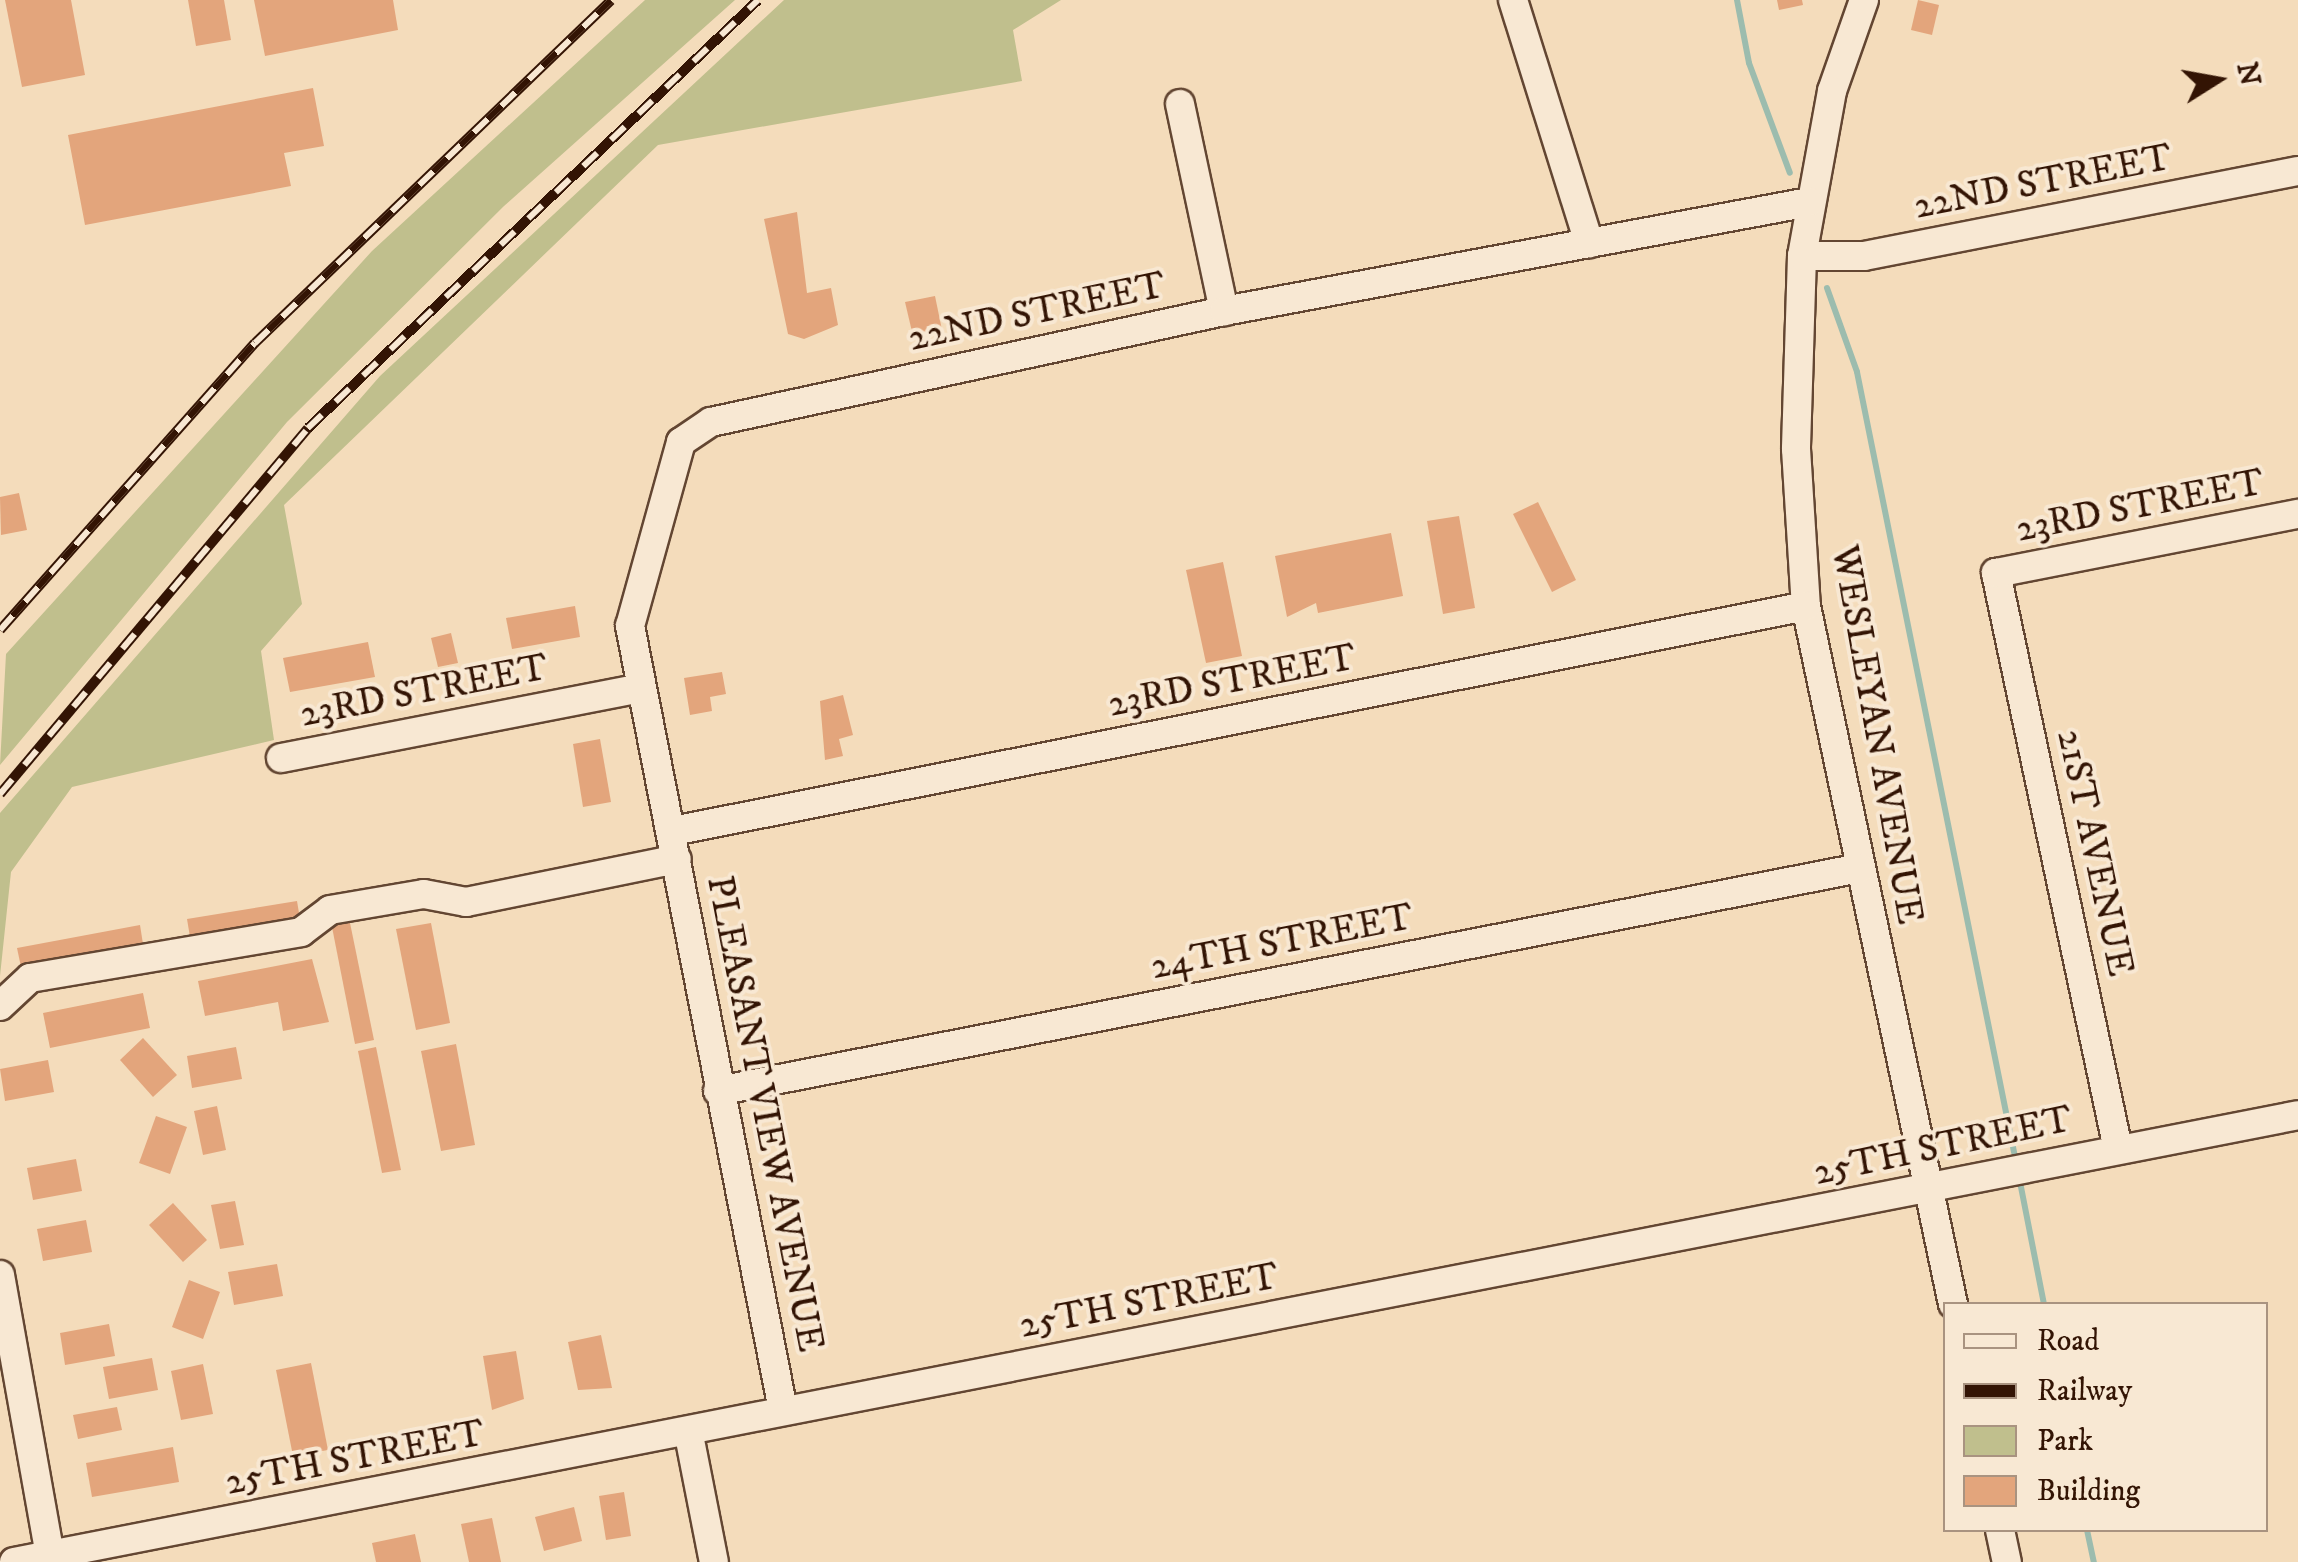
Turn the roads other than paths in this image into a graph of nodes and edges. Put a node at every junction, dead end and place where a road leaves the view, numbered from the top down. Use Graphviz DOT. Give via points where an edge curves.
graph roads {
  1 [pos="1512,0"];
  2 [pos="1864,0"];
  3 [pos="1180,104"];
  4 [pos="2298,171"];
  5 [pos="1809,202"];
  6 [pos="1589,243"];
  7 [pos="1802,256"];
  8 [pos="1224,311"];
  9 [pos="2298,514"];
  10 [pos="1996,573"];
  11 [pos="1806,606"];
  12 [pos="640,688"];
  13 [pos="281,758"];
  14 [pos="675,845"];
  15 [pos="1860,868"];
  16 [pos="0,1006"];
  17 [pos="718,1092"];
  18 [pos="2298,1115"];
  19 [pos="2118,1149"];
  20 [pos="1929,1191"];
  21 [pos="0,1276"];
  22 [pos="1953,1302"];
  23 [pos="783,1410"];
  24 [pos="689,1435"];
  25 [pos="2000,1532"];
  26 [pos="50,1555"];
  27 [pos="14,1562"];
  28 [pos="714,1562"];
  29 [pos="2007,1562"];
  1 -- 6 [label="street"];
  2 -- 5 [label="street, WESLEYAN AVENUE"];
  3 -- 8 [label="street"];
  4 -- 7 [label="street, 22ND STREET" via="1864,256"];
  5 -- 6 [label="street, 22ND STREET"];
  5 -- 7 [label="street, WESLEYAN AVENUE"];
  6 -- 8 [label="street, 22ND STREET"];
  7 -- 11 [label="street, WESLEYAN AVENUE" via="1796,450"];
  8 -- 12 [label="street, 22ND STREET" via="710,422 682,442 640,575 630,626"];
  9 -- 10 [label="street, 23RD STREET"];
  10 -- 19 [label="street, 21ST AVENUE"];
  11 -- 14 [label="street, 23RD STREET"];
  11 -- 15 [label="street, WESLEYAN AVENUE"];
  12 -- 13 [label="street, 23RD STREET"];
  12 -- 14 [label="street, 22ND STREET"];
  14 -- 16 [label="street, 23RD STREET" via="466,902 424,894 330,910 301,932 30,978"];
  14 -- 17 [label="street, PLEASANT VIEW AVENUE"];
  15 -- 17 [label="street, 24TH STREET"];
  15 -- 20 [label="street, WESLEYAN AVENUE"];
  17 -- 23 [label="street, PLEASANT VIEW AVENUE"];
  18 -- 19 [label="street, 25TH STREET"];
  19 -- 20 [label="street, 25TH STREET"];
  20 -- 22 [label="street, WESLEYAN AVENUE"];
  20 -- 23 [label="street, 25TH STREET"];
  21 -- 26 [label="street"];
  23 -- 24 [label="street, 25TH STREET"];
  24 -- 26 [label="street, 25TH STREET"];
  24 -- 28 [label="street"];
  25 -- 29 [label="street"];
  26 -- 27 [label="street, 25TH STREET"];
}
